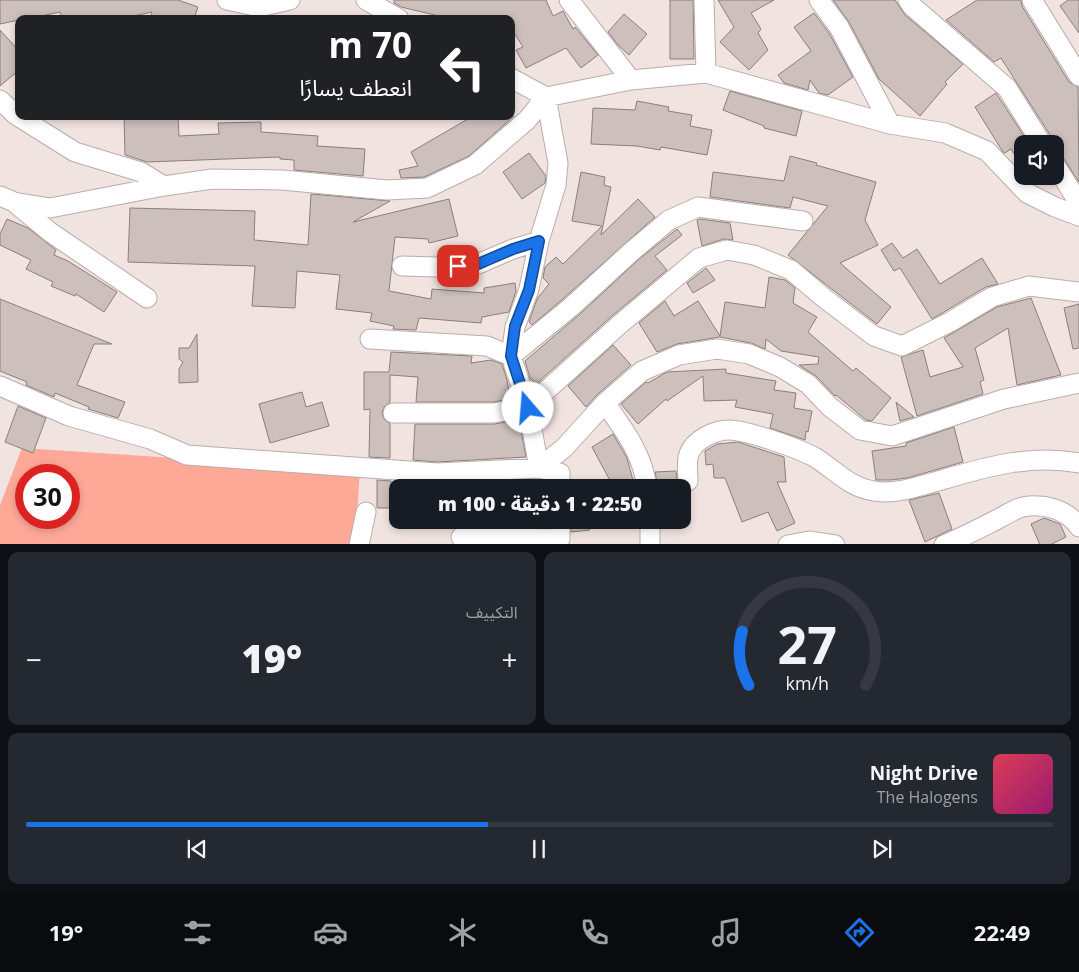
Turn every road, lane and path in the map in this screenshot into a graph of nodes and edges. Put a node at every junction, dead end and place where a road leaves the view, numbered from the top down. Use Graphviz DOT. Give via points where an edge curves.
graph roads {
  1 [pos="227,0"];
  2 [pos="290,0"];
  3 [pos="366,0"];
  4 [pos="570,0"];
  5 [pos="704,0"];
  6 [pos="818,0"];
  7 [pos="908,0"];
  8 [pos="1032,0"];
  9 [pos="392,15"];
  10 [pos="706,73"];
  11 [pos="1079,76"];
  12 [pos="515,80"];
  13 [pos="631,80"];
  14 [pos="546,97"];
  15 [pos="0,100"];
  16 [pos="15,114"];
  17 [pos="24,120"];
  18 [pos="890,124"];
  19 [pos="1036,135"];
  20 [pos="1064,179"];
  21 [pos="164,186"];
  22 [pos="7,199"];
  23 [pos="1079,203"];
  24 [pos="1079,216"];
  25 [pos="803,220"];
  26 [pos="539,241"];
  27 [pos="402,266"];
  28 [pos="1079,292"];
  29 [pos="147,298"];
  30 [pos="370,339"];
  31 [pos="511,356"];
  32 [pos="1079,383"];
  33 [pos="0,386"];
  34 [pos="605,403"];
  35 [pos="528,408"];
  36 [pos="393,413"];
  37 [pos="1079,463"];
  38 [pos="539,468"];
  39 [pos="560,479"];
  40 [pos="646,479"];
  41 [pos="688,479"];
  42 [pos="366,512"];
  43 [pos="1079,527"];
  44 [pos="560,529"];
  45 [pos="650,529"];
  46 [pos="461,537"];
  47 [pos="359,544"];
  48 [pos="650,544"];
  49 [pos="788,544"];
  50 [pos="835,544"];
  51 [pos="944,544"];
  1 -- 2 [label="street" via="259,6"];
  3 -- 9 [label="street"];
  4 -- 13 [label="street"];
  5 -- 10 [label="street"];
  6 -- 18 [label="street" via="840,27"];
  7 -- 19 [label="street" via="1007,88"];
  8 -- 11 [label="street"];
  10 -- 13 [label="street"];
  10 -- 18 [label="street"];
  12 -- 14 [label="street"];
  13 -- 14 [label="street"];
  14 -- 21 [label="street" via="528,120 475,165 427,188 386,190 282,180 212,179"];
  14 -- 26 [label="street" via="558,163 556,185"];
  15 -- 16 [label="street"];
  17 -- 21 [label="street" via="75,152 141,172"];
  18 -- 24 [label="street" via="945,133 987,151 1027,193"];
  20 -- 23 [label="street"];
  21 -- 22 [label="street" via="50,208"];
  22 -- 29 [label="street"];
  25 -- 31 [label="street" via="698,206 669,220"];
  26 -- 27 [label="street" via="478,264"];
  26 -- 31 [label="street" via="529,290 515,326"];
  28 -- 35 [label="street" via="1030,286 992,297 902,346 874,336 790,270 754,255 727,250 699,258"];
  30 -- 31 [label="street" via="487,346"];
  31 -- 35 [label="street"];
  32 -- 34 [label="street" via="1004,399 892,436 860,430 830,407 808,384 780,366 748,354 717,349 679,355 642,371"];
  33 -- 38 [label="street" via="69,416 150,439 187,455 437,473"];
  34 -- 38 [label="street" via="564,448"];
  34 -- 40 [label="street" via="631,439"];
  35 -- 36 [label="street" via="494,413"];
  35 -- 38 [label="street"];
  37 -- 41 [label="street" via="1028,460 993,465 919,486 875,492 857,487 815,457 728,430 709,435 694,444 688,455"];
  38 -- 39 [label="street" via="560,473"];
  42 -- 47 [label="street"];
  43 -- 51 [label="street" via="1059,510 1041,506 1022,508"];
  44 -- 46 [label="street" via="560,539"];
  45 -- 48 [label="street"];
  49 -- 50 [label="street"];
}
